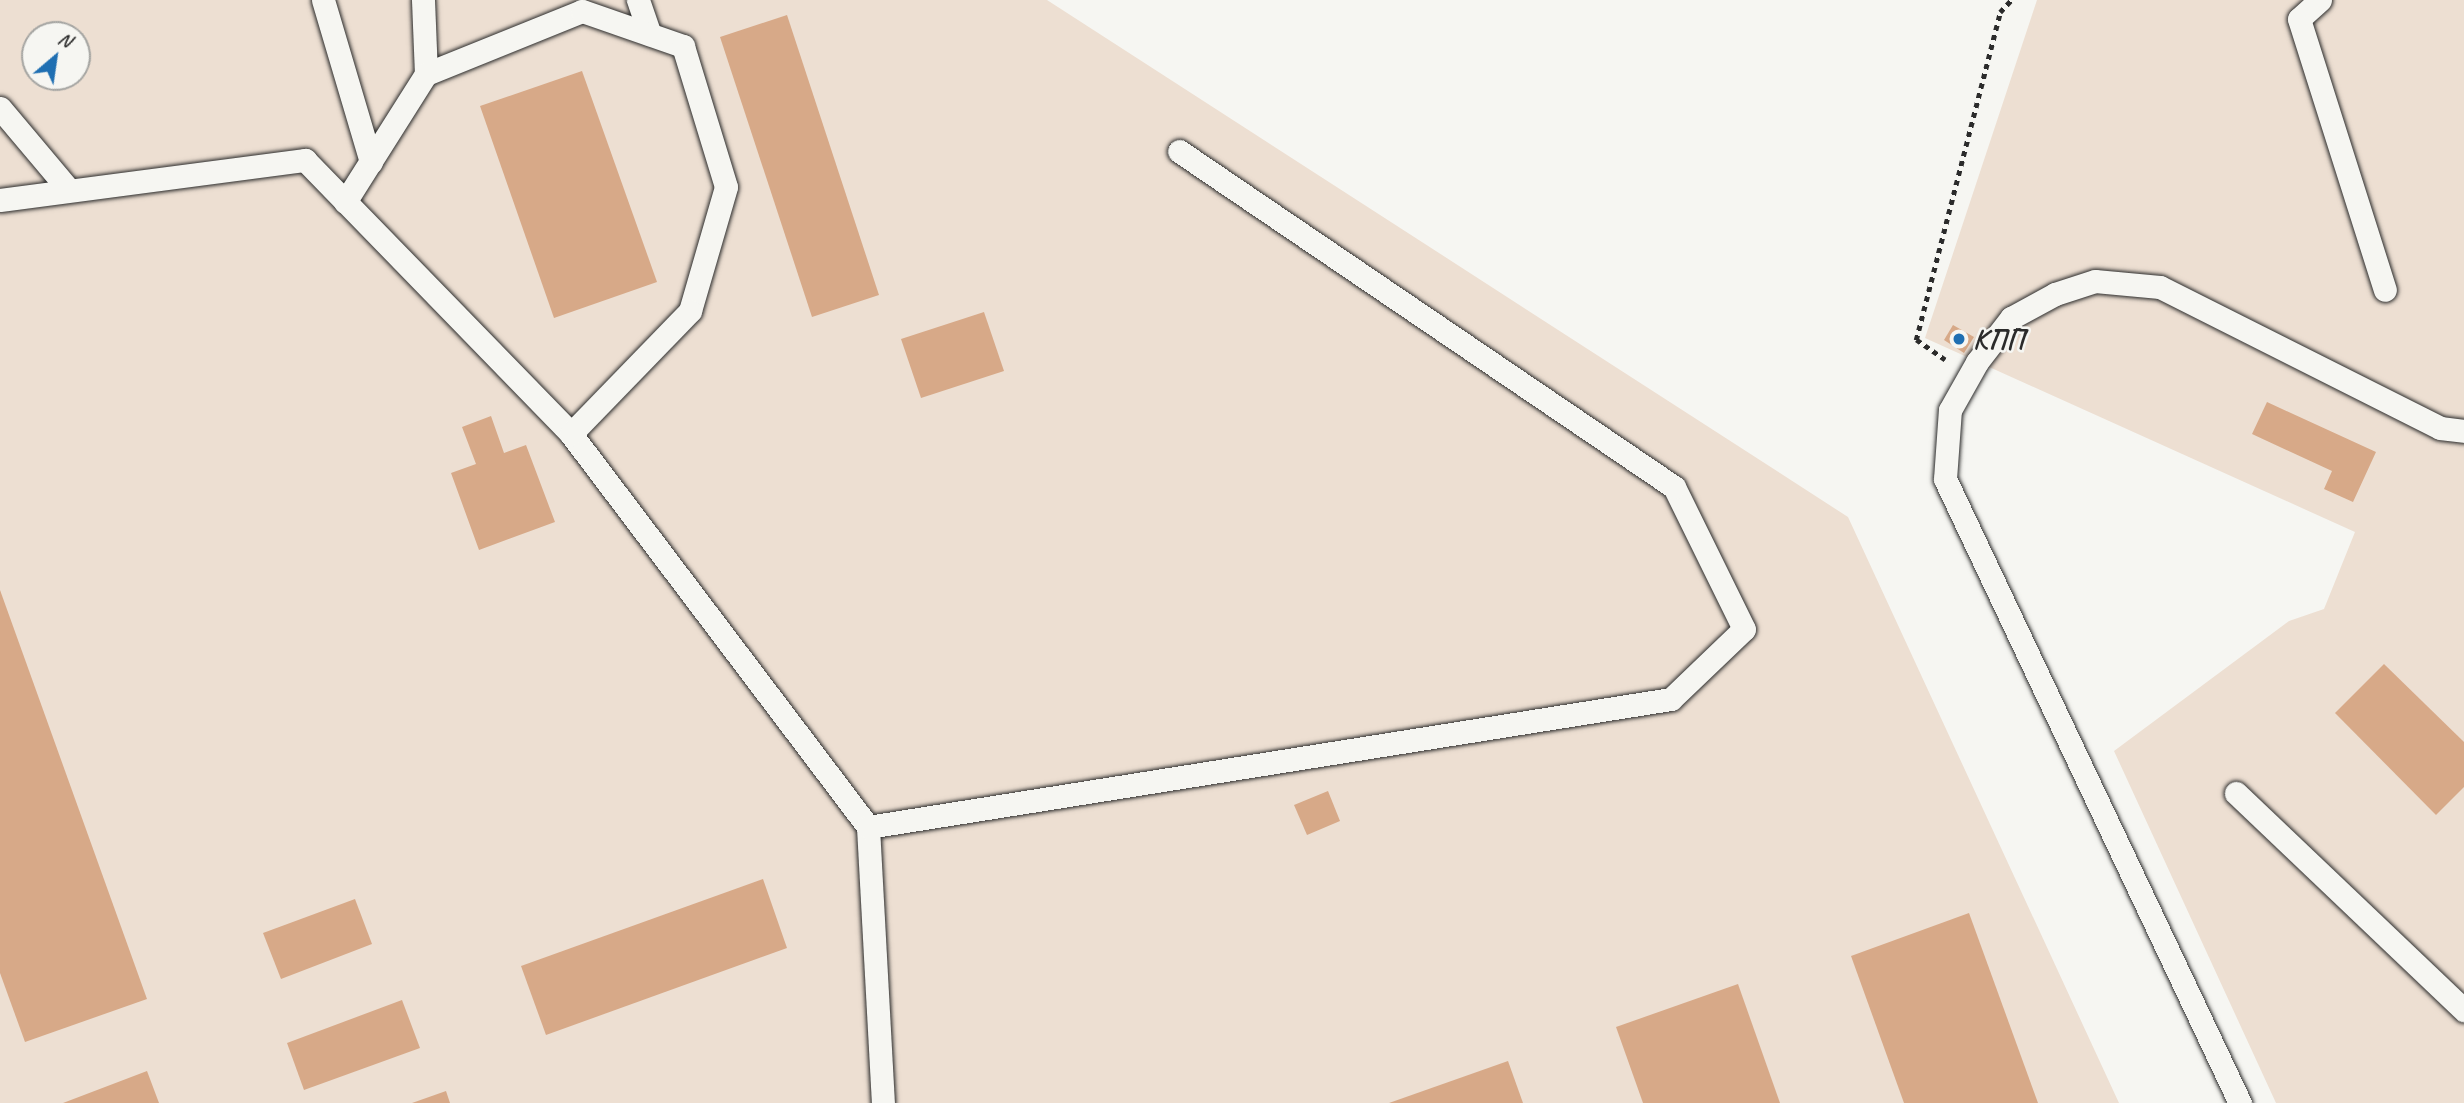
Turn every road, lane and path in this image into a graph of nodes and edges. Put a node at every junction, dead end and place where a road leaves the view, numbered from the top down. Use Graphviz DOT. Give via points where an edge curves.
graph roads {
  1 [pos="323,0"];
  2 [pos="423,0"];
  3 [pos="638,0"];
  4 [pos="2011,0"];
  5 [pos="2320,0"];
  6 [pos="650,34"];
  7 [pos="426,74"];
  8 [pos="0,108"];
  9 [pos="1179,151"];
  10 [pos="371,162"];
  11 [pos="69,190"];
  12 [pos="0,200"];
  13 [pos="345,202"];
  14 [pos="2385,290"];
  15 [pos="1968,376"];
  16 [pos="2464,431"];
  17 [pos="571,435"];
  18 [pos="2236,793"];
  19 [pos="868,827"];
  20 [pos="2464,1010"];
  21 [pos="883,1103"];
  22 [pos="2240,1103"];
  1 -- 10 [label="lane"];
  2 -- 7 [label="lane"];
  3 -- 6 [label="lane"];
  4 -- 15 [label="path" via="2000,12 1916,340"];
  5 -- 14 [label="lane" via="2299,19"];
  6 -- 7 [label="lane" via="582,11"];
  6 -- 17 [label="lane" via="683,46 726,187 690,311"];
  7 -- 10 [label="lane"];
  8 -- 11 [label="lane"];
  9 -- 19 [label="lane" via="1674,487 1744,629 1671,699"];
  10 -- 13 [label="lane"];
  11 -- 12 [label="lane"];
  11 -- 13 [label="lane" via="305,160"];
  13 -- 17 [label="lane"];
  15 -- 16 [label="lane" via="2011,318 2055,294 2095,281 2160,287 2440,428"];
  15 -- 22 [label="lane" via="1950,410 1945,479"];
  17 -- 19 [label="lane"];
  18 -- 20 [label="lane"];
  19 -- 21 [label="lane"];
}
